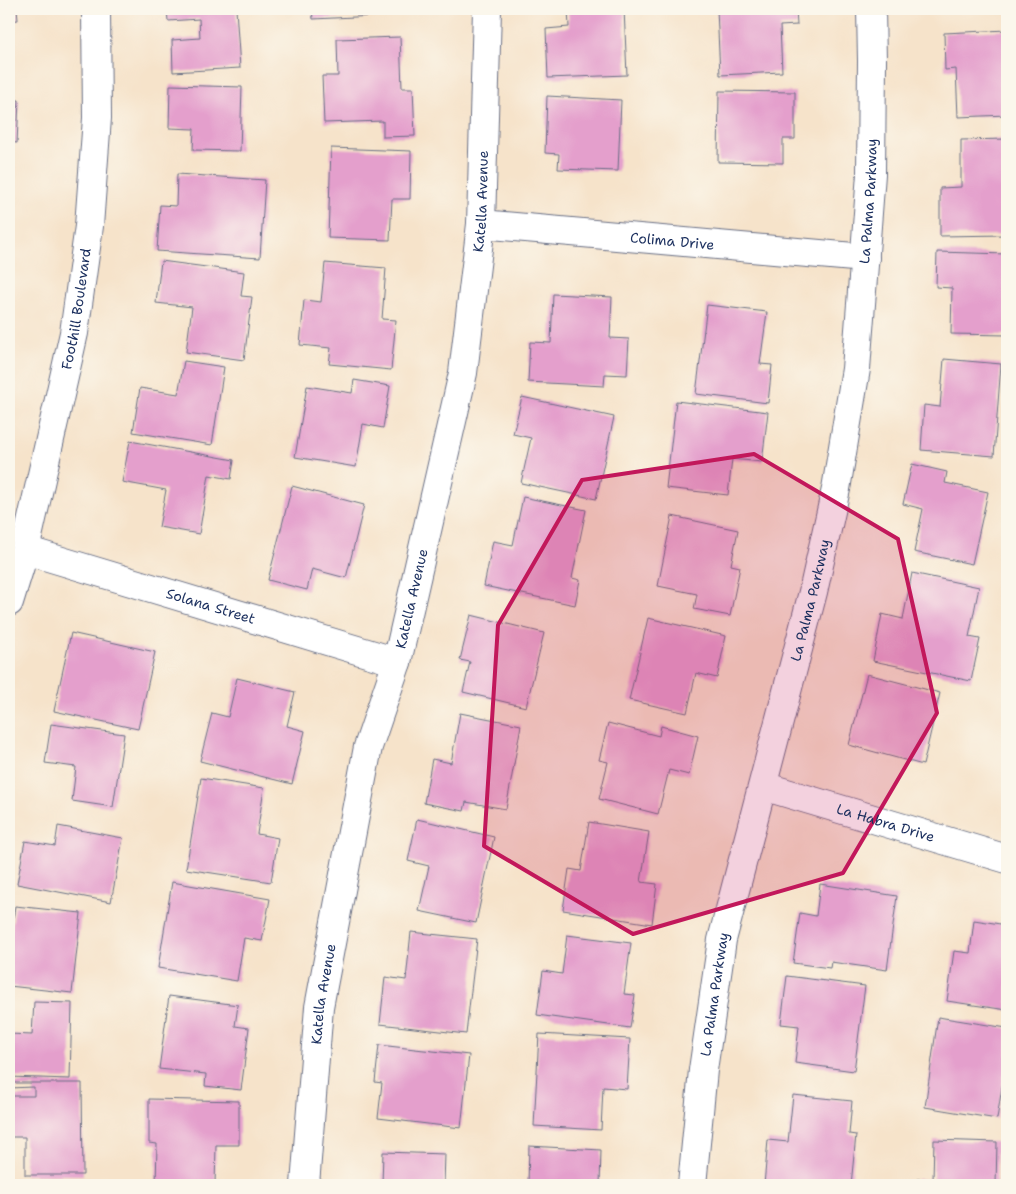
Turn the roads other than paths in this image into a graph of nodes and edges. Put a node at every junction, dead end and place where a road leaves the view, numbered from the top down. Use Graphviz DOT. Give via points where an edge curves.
graph roads {
  1 [pos="96,9"];
  2 [pos="487,9"];
  3 [pos="872,9"];
  4 [pos="481,224"];
  5 [pos="865,258"];
  6 [pos="25,550"];
  7 [pos="9,602"];
  8 [pos="397,662"];
  9 [pos="763,786"];
  10 [pos="1007,859"];
  11 [pos="305,1185"];
  12 [pos="692,1185"];
  1 -- 6 [label="street, Foothill Boulevard" via="97,118 89,226 74,333"];
  2 -- 4 [label="street, Katella Avenue"];
  3 -- 5 [label="street, La Palma Parkway" via="871,174"];
  4 -- 5 [label="street, Colima Drive"];
  4 -- 8 [label="street, Katella Avenue" via="463,373"];
  5 -- 9 [label="street, La Palma Parkway" via="856,369 836,489"];
  6 -- 7 [label="street, Foothill Boulevard"];
  6 -- 8 [label="street, Solana Street"];
  8 -- 11 [label="street, Katella Avenue" via="368,747 319,1007"];
  9 -- 10 [label="street, La Habra Drive"];
  9 -- 12 [label="street, La Palma Parkway" via="722,940 702,1070"];
}
